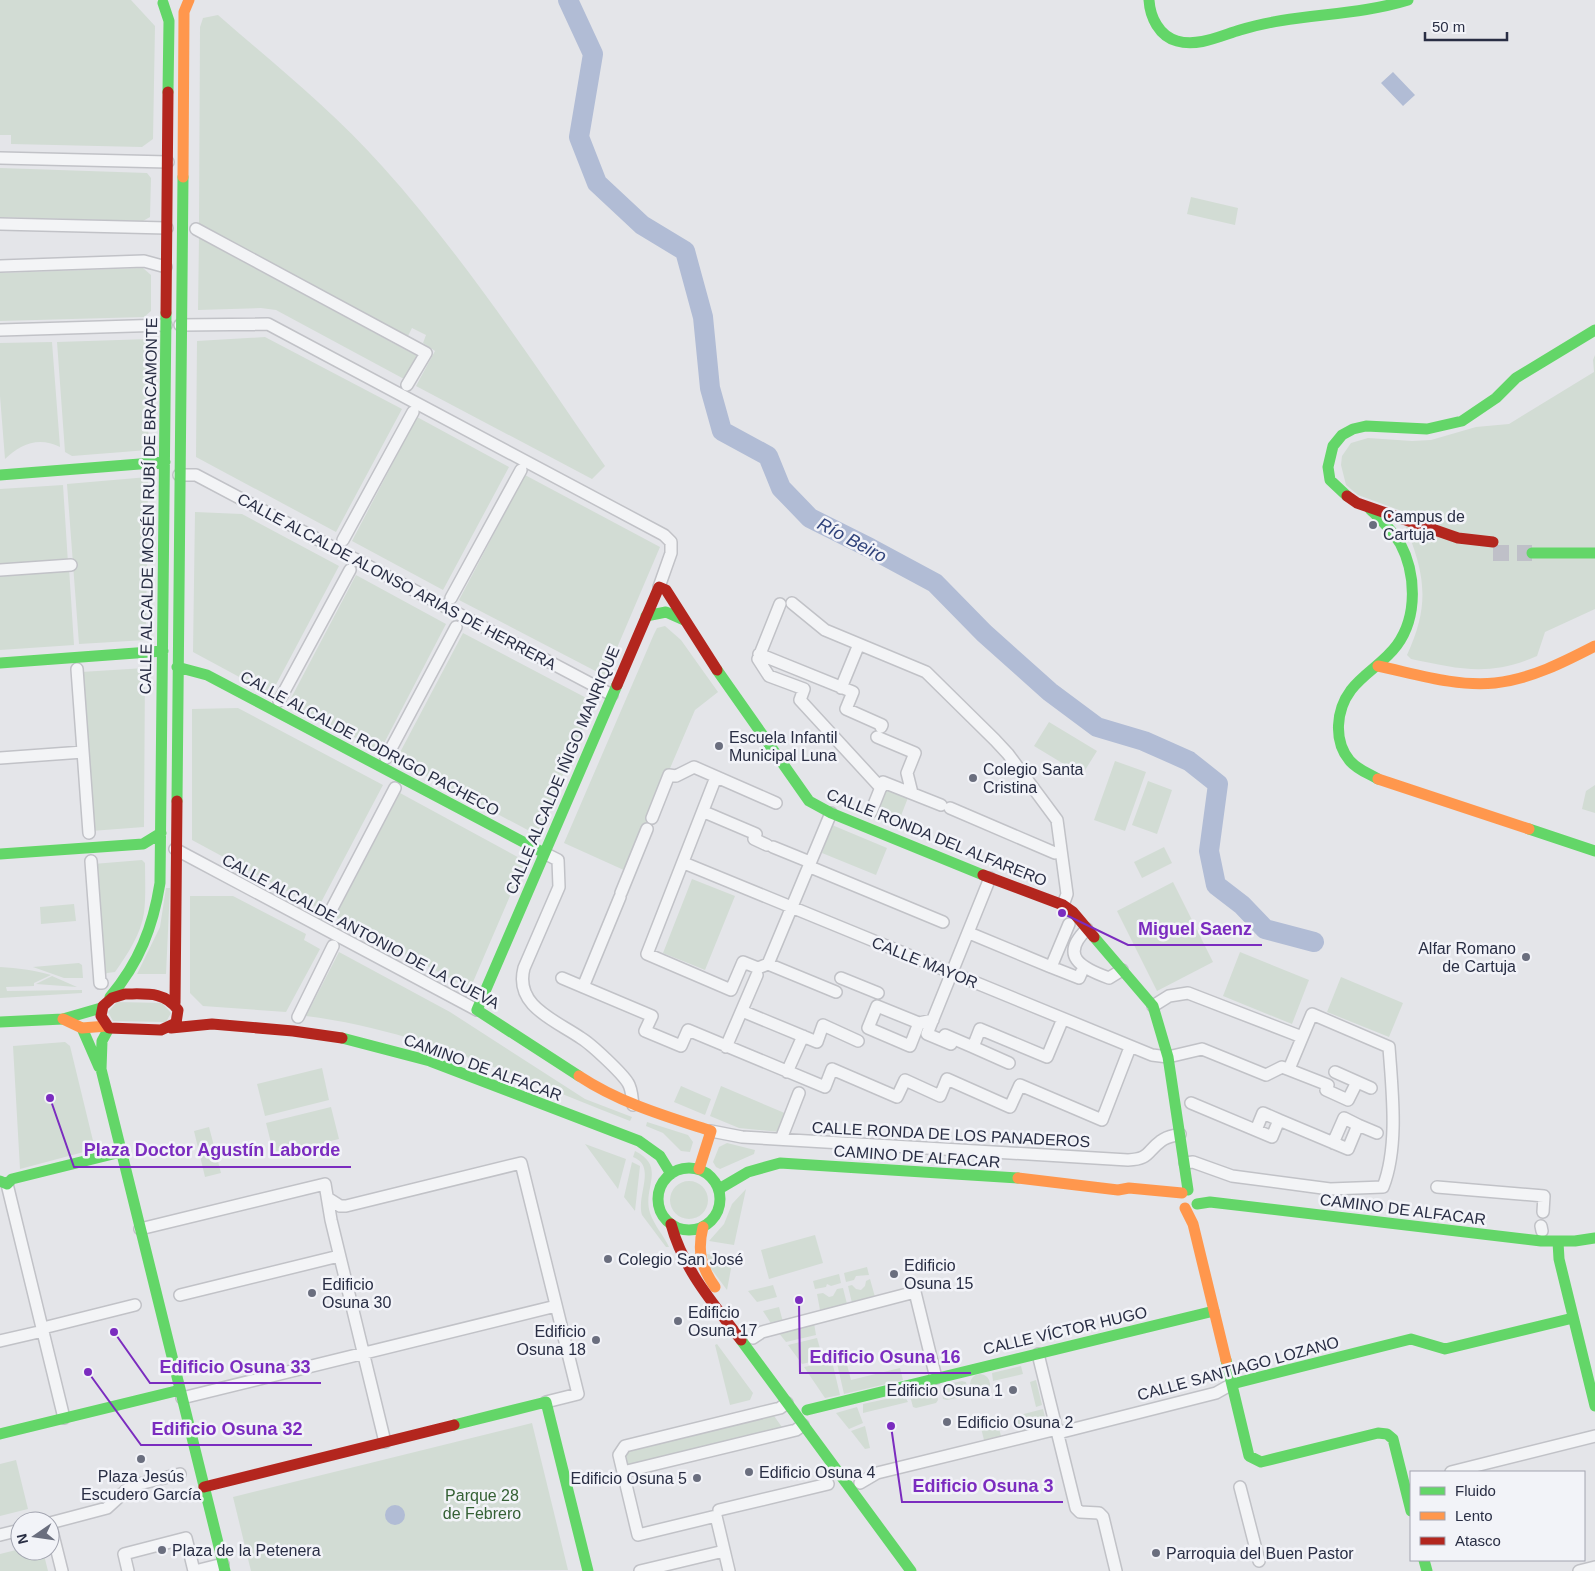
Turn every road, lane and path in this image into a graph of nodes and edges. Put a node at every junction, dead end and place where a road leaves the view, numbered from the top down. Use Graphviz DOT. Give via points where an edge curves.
graph roads {
  1 [pos="188,0"];
  2 [pos="1149,0"];
  3 [pos="1408,0"];
  4 [pos="159,2"];
  5 [pos="0,158"];
  6 [pos="168,162"];
  7 [pos="0,224"];
  8 [pos="167,228"];
  9 [pos="196,229"];
  10 [pos="0,266"];
  11 [pos="166,267"];
  12 [pos="166,325"];
  13 [pos="180,326"];
  14 [pos="0,330"];
  15 [pos="1595,330"];
  16 [pos="407,385"];
  17 [pos="413,412"];
  18 [pos="165,462"];
  19 [pos="521,470"];
  20 [pos="0,475"];
  21 [pos="179,475"];
  22 [pos="1370,509"];
  23 [pos="343,540"];
  24 [pos="1595,542"];
  25 [pos="1493,547"];
  26 [pos="1595,553"];
  27 [pos="71,565"];
  28 [pos="0,570"];
  29 [pos="350,570"];
  30 [pos="659,587"];
  31 [pos="451,598"];
  32 [pos="792,603"];
  33 [pos="780,604"];
  34 [pos="646,616"];
  35 [pos="684,620"];
  36 [pos="456,627"];
  37 [pos="1595,646"];
  38 [pos="857,649"];
  39 [pos="163,651"];
  40 [pos="759,654"];
  41 [pos="0,663"];
  42 [pos="1378,666"];
  43 [pos="177,667"];
  44 [pos="77,669"];
  45 [pos="842,688"];
  46 [pos="612,695"];
  47 [pos="279,700"];
  48 [pos="83,752"];
  49 [pos="0,758"];
  50 [pos="386,758"];
  51 [pos="714,776"];
  52 [pos="395,788"];
  53 [pos="880,788"];
  54 [pos="912,793"];
  55 [pos="776,803"];
  56 [pos="872,812"];
  57 [pos="831,813"];
  58 [pos="709,814"];
  59 [pos="652,818"];
  60 [pos="647,829"];
  61 [pos="89,833"];
  62 [pos="161,833"];
  63 [pos="143,844"];
  64 [pos="175,849"];
  65 [pos="1595,851"];
  66 [pos="544,853"];
  67 [pos="1055,853"];
  68 [pos="0,854"];
  69 [pos="161,855"];
  70 [pos="805,860"];
  71 [pos="91,861"];
  72 [pos="684,863"];
  73 [pos="815,869"];
  74 [pos="990,878"];
  75 [pos="1063,905"];
  76 [pos="792,908"];
  77 [pos="328,916"];
  78 [pos="944,922"];
  79 [pos="1069,924"];
  80 [pos="1087,928"];
  81 [pos="974,935"];
  82 [pos="332,946"];
  83 [pos="768,964"];
  84 [pos="1051,967"];
  85 [pos="1122,970"];
  86 [pos="1082,971"];
  87 [pos="952,972"];
  88 [pos="757,975"];
  89 [pos="562,978"];
  90 [pos="841,978"];
  91 [pos="102,983"];
  92 [pos="583,987"];
  93 [pos="836,992"];
  94 [pos="878,993"];
  95 [pos="110,997"];
  96 [pos="177,1006"];
  97 [pos="1153,1006"];
  98 [pos="101,1010"];
  99 [pos="477,1010"];
  100 [pos="742,1011"];
  101 [pos="298,1017"];
  102 [pos="63,1019"];
  103 [pos="1062,1021"];
  104 [pos="0,1022"];
  105 [pos="206,1023"];
  106 [pos="919,1023"];
  107 [pos="934,1025"];
  108 [pos="108,1027"];
  109 [pos="171,1028"];
  110 [pos="86,1031"];
  111 [pos="803,1036"];
  112 [pos="1302,1038"];
  113 [pos="858,1041"];
  114 [pos="951,1044"];
  115 [pos="726,1047"];
  116 [pos="973,1047"];
  117 [pos="1129,1050"];
  118 [pos="1168,1057"];
  119 [pos="1009,1063"];
  120 [pos="100,1069"];
  121 [pos="1289,1069"];
  122 [pos="787,1072"];
  123 [pos="1335,1072"];
  124 [pos="1357,1082"];
  125 [pos="1371,1088"];
  126 [pos="798,1093"];
  127 [pos="1191,1103"];
  128 [pos="633,1106"];
  129 [pos="1279,1120"];
  130 [pos="1358,1125"];
  131 [pos="1256,1130"];
  132 [pos="711,1131"];
  133 [pos="1377,1133"];
  134 [pos="783,1134"];
  135 [pos="1180,1134"];
  136 [pos="1333,1143"];
  137 [pos="121,1152"];
  138 [pos="1184,1162"];
  139 [pos="700,1169"];
  140 [pos="671,1174"];
  141 [pos="1186,1175"];
  142 [pos="4,1182"];
  143 [pos="1437,1186"];
  144 [pos="719,1189"];
  145 [pos="1187,1199"];
  146 [pos="329,1200"];
  147 [pos="1543,1212"];
  148 [pos="671,1224"];
  149 [pos="703,1227"];
  150 [pos="140,1229"];
  151 [pos="1594,1240"];
  152 [pos="1558,1242"];
  153 [pos="339,1256"];
  154 [pos="180,1295"];
  155 [pos="135,1305"];
  156 [pos="556,1306"];
  157 [pos="1214,1311"];
  158 [pos="1573,1318"];
  159 [pos="45,1329"];
  160 [pos="753,1338"];
  161 [pos="0,1342"];
  162 [pos="364,1353"];
  163 [pos="1038,1354"];
  164 [pos="936,1378"];
  165 [pos="1232,1384"];
  166 [pos="181,1394"];
  167 [pos="546,1402"];
  168 [pos="787,1402"];
  169 [pos="1595,1406"];
  170 [pos="807,1410"];
  171 [pos="64,1418"];
  172 [pos="803,1425"];
  173 [pos="1057,1431"];
  174 [pos="0,1434"];
  175 [pos="1595,1436"];
  176 [pos="385,1442"];
  177 [pos="1455,1471"];
  178 [pos="623,1472"];
  179 [pos="180,1474"];
  180 [pos="860,1482"];
  181 [pos="1408,1483"];
  182 [pos="828,1484"];
  183 [pos="204,1487"];
  184 [pos="1240,1487"];
  185 [pos="1410,1502"];
  186 [pos="717,1513"];
  187 [pos="60,1520"];
  188 [pos="724,1551"];
  189 [pos="1259,1561"];
  190 [pos="1595,1567"];
  191 [pos="224,1568"];
  192 [pos="916,1568"];
  193 [pos="128,1571"];
  194 [pos="194,1571"];
  195 [pos="588,1571"];
  196 [pos="640,1571"];
  197 [pos="729,1571"];
  198 [pos="1116,1571"];
  199 [pos="1579,1571"];
  1 -- 4 [label="street" via="179,4"];
  1 -- 13 [label="street, CALLE ALCALDE MOSÉN RUBÍ DE BRACAMONTE" via="184,12"];
  2 -- 3 [label="street" via="1151,18 1162,32 1175,40 1192,43 1296,18 1382,7"];
  4 -- 6 [label="street, CALLE ALCALDE MOSÉN RUBÍ DE BRACAMONTE" via="169,21"];
  5 -- 6 [label="street"];
  6 -- 8 [label="street, CALLE ALCALDE MOSÉN RUBÍ DE BRACAMONTE"];
  7 -- 8 [label="street"];
  8 -- 11 [label="street, CALLE ALCALDE MOSÉN RUBÍ DE BRACAMONTE"];
  9 -- 16 [label="street" via="426,353"];
  10 -- 11 [label="street" via="144,261"];
  11 -- 12 [label="street, CALLE ALCALDE MOSÉN RUBÍ DE BRACAMONTE"];
  12 -- 14 [label="street"];
  12 -- 18 [label="street, CALLE ALCALDE MOSÉN RUBÍ DE BRACAMONTE"];
  13 -- 21 [label="street, CALLE ALCALDE MOSÉN RUBÍ DE BRACAMONTE"];
  13 -- 30 [label="street, CALLE ALCALDE IÑIGO MANRIQUE" via="268,324 664,535 671,542 672,553"];
  15 -- 22 [label="street" via="1516,378 1496,398 1462,421 1426,430 1366,426 1342,435 1329,456 1330,480 1340,492"];
  17 -- 23 [label="street"];
  18 -- 20 [label="street"];
  18 -- 39 [label="street, CALLE ALCALDE MOSÉN RUBÍ DE BRACAMONTE"];
  19 -- 31 [label="street"];
  21 -- 43 [label="street, CALLE ALCALDE MOSÉN RUBÍ DE BRACAMONTE"];
  21 -- 46 [label="street, CALLE ALCALDE ALONSO ARIAS DE HERRERA" via="196,475"];
  22 -- 25 [label="street"];
  22 -- 42 [label="street" via="1389,527 1403,549 1411,575 1407,625 1399,642"];
  24 -- 26 [label="street" via="1532,547"];
  27 -- 28 [label="street"];
  29 -- 47 [label="street"];
  30 -- 34 [label="street, CALLE ALCALDE IÑIGO MANRIQUE"];
  30 -- 35 [label="street, CALLE RONDA DEL ALFARERO" via="666,590"];
  32 -- 75 [label="street" via="825,630 926,672 1008,754 1056,820 1067,894"];
  33 -- 40 [label="street"];
  34 -- 35 [label="street" via="666,612"];
  34 -- 46 [label="street, CALLE ALCALDE IÑIGO MANRIQUE"];
  35 -- 57 [label="street, CALLE RONDA DEL ALFARERO" via="799,788 810,801"];
  36 -- 50 [label="street"];
  37 -- 42 [label="street" via="1546,669 1493,683 1464,682"];
  38 -- 45 [label="street"];
  39 -- 41 [label="street"];
  39 -- 62 [label="street, CALLE ALCALDE MOSÉN RUBÍ DE BRACAMONTE"];
  40 -- 45 [label="street"];
  40 -- 53 [label="street" via="758,659 769,676 804,689 800,700"];
  42 -- 65 [label="street" via="1358,682 1341,706 1338,721 1345,754 1358,768 1379,779"];
  43 -- 64 [label="street, CALLE ALCALDE MOSÉN RUBÍ DE BRACAMONTE"];
  43 -- 66 [label="street, CALLE ALCALDE RODRIGO PACHECO" via="207,675"];
  44 -- 48 [label="street"];
  45 -- 54 [label="street" via="853,692 846,709 882,724 879,732 915,753 907,772"];
  46 -- 66 [label="street, CALLE ALCALDE IÑIGO MANRIQUE"];
  48 -- 49 [label="street"];
  48 -- 61 [label="street"];
  51 -- 55 [label="street"];
  51 -- 59 [label="street" via="694,767 676,776 669,774"];
  51 -- 72 [label="street"];
  52 -- 77 [label="street"];
  53 -- 54 [label="street" via="883,782"];
  53 -- 56 [label="street"];
  54 -- 67 [label="street"];
  57 -- 74 [label="street, CALLE RONDA DEL ALFARERO"];
  57 -- 76 [label="street"];
  58 -- 70 [label="street" via="756,834 754,839"];
  60 -- 92 [label="street"];
  62 -- 63 [label="street"];
  62 -- 69 [label="street, CALLE ALCALDE MOSÉN RUBÍ DE BRACAMONTE"];
  63 -- 68 [label="street"];
  63 -- 69 [label="street"];
  64 -- 96 [label="street, CALLE ALCALDE MOSÉN RUBÍ DE BRACAMONTE"];
  64 -- 99 [label="street, CALLE ALCALDE ANTONIO DE LA CUEVA"];
  66 -- 99 [label="street, CALLE ALCALDE IÑIGO MANRIQUE"];
  66 -- 128 [label="street" via="558,860 559,887 521,981 527,998 544,1015 584,1039 629,1084"];
  69 -- 95 [label="street, CALLE ALCALDE MOSÉN RUBÍ DE BRACAMONTE" via="152,928 131,971"];
  71 -- 91 [label="street"];
  72 -- 76 [label="street, CALLE MAYOR"];
  72 -- 83 [label="street" via="647,954 731,990 743,962 758,968"];
  73 -- 78 [label="street"];
  74 -- 75 [label="street, CALLE RONDA DEL ALFARERO"];
  74 -- 87 [label="street"];
  75 -- 80 [label="street"];
  76 -- 83 [label="street"];
  76 -- 87 [label="street, CALLE MAYOR"];
  79 -- 84 [label="street"];
  80 -- 85 [label="street"];
  80 -- 85 [label="street" via="1072,947 1084,966 1109,978"];
  81 -- 84 [label="street"];
  82 -- 101 [label="street"];
  83 -- 93 [label="street"];
  84 -- 86 [label="street" via="1079,978"];
  85 -- 97 [label="street"];
  87 -- 107 [label="street"];
  87 -- 118 [label="street, CALLE MAYOR" via="1152,1056"];
  88 -- 100 [label="street"];
  89 -- 92 [label="street"];
  90 -- 94 [label="street"];
  92 -- 115 [label="street" via="652,1016 645,1031 681,1046 688,1030"];
  95 -- 96 [label="street, CAMINO DE ALFACAR" via="162,995"];
  95 -- 98 [label="street, CALLE ALCALDE MOSÉN RUBÍ DE BRACAMONTE"];
  96 -- 105 [label="street, CAMINO DE ALFACAR"];
  96 -- 109 [label="street" via="176,1023"];
  97 -- 112 [label="street" via="1169,996 1188,993"];
  97 -- 118 [label="street"];
  98 -- 102 [label="street"];
  98 -- 108 [label="street"];
  98 -- 110 [label="street, CALLE ALCALDE MOSÉN RUBÍ DE BRACAMONTE"];
  99 -- 128 [label="street, CALLE ALCALDE ANTONIO DE LA CUEVA" via="577,1077"];
  100 -- 111 [label="street"];
  100 -- 115 [label="street"];
  102 -- 104 [label="street"];
  102 -- 110 [label="street"];
  103 -- 116 [label="street" via="1047,1057 980,1029"];
  105 -- 109 [label="street, CAMINO DE ALFACAR"];
  105 -- 140 [label="street, CAMINO DE ALFACAR" via="348,1039 430,1062 639,1141 660,1156"];
  106 -- 107 [label="street"];
  107 -- 114 [label="street" via="927,1034"];
  107 -- 116 [label="street"];
  108 -- 109 [label="street, CAMINO DE ALFACAR" via="117,1030"];
  108 -- 110 [label="street"];
  108 -- 120 [label="street" via="102,1041"];
  110 -- 120 [label="street" via="93,1061"];
  111 -- 113 [label="street" via="817,1042 823,1025"];
  111 -- 122 [label="street"];
  112 -- 121 [label="street"];
  112 -- 138 [label="street, CAMINO DE ALFACAR" via="1312,1014 1389,1047 1393,1110 1389,1171 1382,1187 1330,1189 1232,1176 1193,1162"];
  115 -- 122 [label="street"];
  116 -- 119 [label="street"];
  117 -- 122 [label="street" via="1102,1120 1020,1085 1010,1106 947,1078 940,1096 905,1080 898,1097 832,1069 825,1087"];
  118 -- 121 [label="street" via="1202,1049 1266,1075 1282,1067"];
  118 -- 135 [label="street"];
  120 -- 137 [label="street"];
  121 -- 124 [label="street" via="1348,1100"];
  123 -- 124 [label="street"];
  124 -- 125 [label="street"];
  126 -- 134 [label="street"];
  127 -- 131 [label="street"];
  128 -- 132 [label="street, CALLE RONDA DE LOS PANADEROS"];
  129 -- 131 [label="street" via="1263,1113"];
  129 -- 131 [label="street" via="1272,1138"];
  129 -- 136 [label="street"];
  130 -- 133 [label="street"];
  130 -- 136 [label="street" via="1348,1149"];
  130 -- 136 [label="street" via="1344,1118"];
  132 -- 135 [label="street, CALLE RONDA DE LOS PANADEROS" via="742,1137 1128,1160 1142,1159 1160,1141"];
  132 -- 139 [label="street"];
  135 -- 138 [label="street"];
  137 -- 142 [label="street"];
  137 -- 150 [label="street"];
  138 -- 141 [label="street"];
  139 -- 140 [label="street" via="685,1168"];
  139 -- 144 [label="street" via="715,1181"];
  140 -- 148 [label="street" via="659,1194 660,1207"];
  141 -- 145 [label="street"];
  141 -- 145 [label="street"];
  142 -- 159 [label="street"];
  143 -- 147 [label="street" via="1544,1196"];
  144 -- 145 [label="street, CAMINO DE ALFACAR" via="741,1174 767,1164 780,1163 1045,1180 1118,1190 1129,1188"];
  144 -- 149 [label="street" via="717,1213"];
  145 -- 152 [label="street, CAMINO DE ALFACAR"];
  145 -- 157 [label="street"];
  146 -- 150 [label="street" via="325,1184"];
  146 -- 153 [label="street"];
  146 -- 156 [label="street" via="346,1206 521,1163"];
  148 -- 149 [label="street" via="686,1230"];
  148 -- 168 [label="street" via="686,1267"];
  149 -- 160 [label="street" via="698,1244 702,1267"];
  150 -- 166 [label="street"];
  151 -- 152 [label="street, CAMINO DE ALFACAR"];
  152 -- 158 [label="street" via="1559,1260"];
  153 -- 154 [label="street"];
  153 -- 162 [label="street"];
  155 -- 159 [label="street"];
  156 -- 162 [label="street"];
  156 -- 167 [label="street" via="578,1394"];
  157 -- 163 [label="street, CALLE VÍCTOR HUGO"];
  157 -- 165 [label="street"];
  158 -- 165 [label="street, CALLE SANTIAGO LOZANO" via="1445,1349 1411,1339"];
  158 -- 169 [label="street"];
  159 -- 161 [label="street"];
  159 -- 171 [label="street"];
  160 -- 164 [label="street" via="762,1332 915,1292"];
  160 -- 170 [label="street"];
  162 -- 166 [label="street"];
  162 -- 176 [label="street"];
  163 -- 164 [label="street, CALLE VÍCTOR HUGO"];
  163 -- 173 [label="street"];
  164 -- 170 [label="street, CALLE VÍCTOR HUGO"];
  165 -- 173 [label="street, CALLE SANTIAGO LOZANO" via="1216,1393"];
  165 -- 181 [label="street" via="1249,1456 1254,1460 1261,1462 1378,1433 1387,1434 1393,1439"];
  166 -- 171 [label="street"];
  166 -- 183 [label="street"];
  167 -- 176 [label="street"];
  167 -- 195 [label="street"];
  168 -- 172 [label="street"];
  168 -- 178 [label="street" via="780,1408 625,1446 619,1454"];
  170 -- 180 [label="street"];
  171 -- 174 [label="street"];
  172 -- 178 [label="street" via="796,1430"];
  172 -- 192 [label="street"];
  173 -- 180 [label="street, CALLE SANTIAGO LOZANO" via="877,1473"];
  173 -- 198 [label="street" via="1076,1508 1080,1512 1099,1513 1103,1517"];
  175 -- 177 [label="street"];
  176 -- 183 [label="street"];
  178 -- 186 [label="street" via="638,1535"];
  179 -- 187 [label="street" via="131,1486 107,1508"];
  180 -- 192 [label="street"];
  181 -- 185 [label="street"];
  182 -- 186 [label="street"];
  183 -- 191 [label="street"];
  184 -- 189 [label="street"];
  186 -- 188 [label="street"];
  188 -- 196 [label="street"];
  188 -- 197 [label="street"];
  190 -- 199 [label="street"];
  191 -- 194 [label="street"];
  193 -- 194 [label="street" via="124,1554 186,1538"];
}
